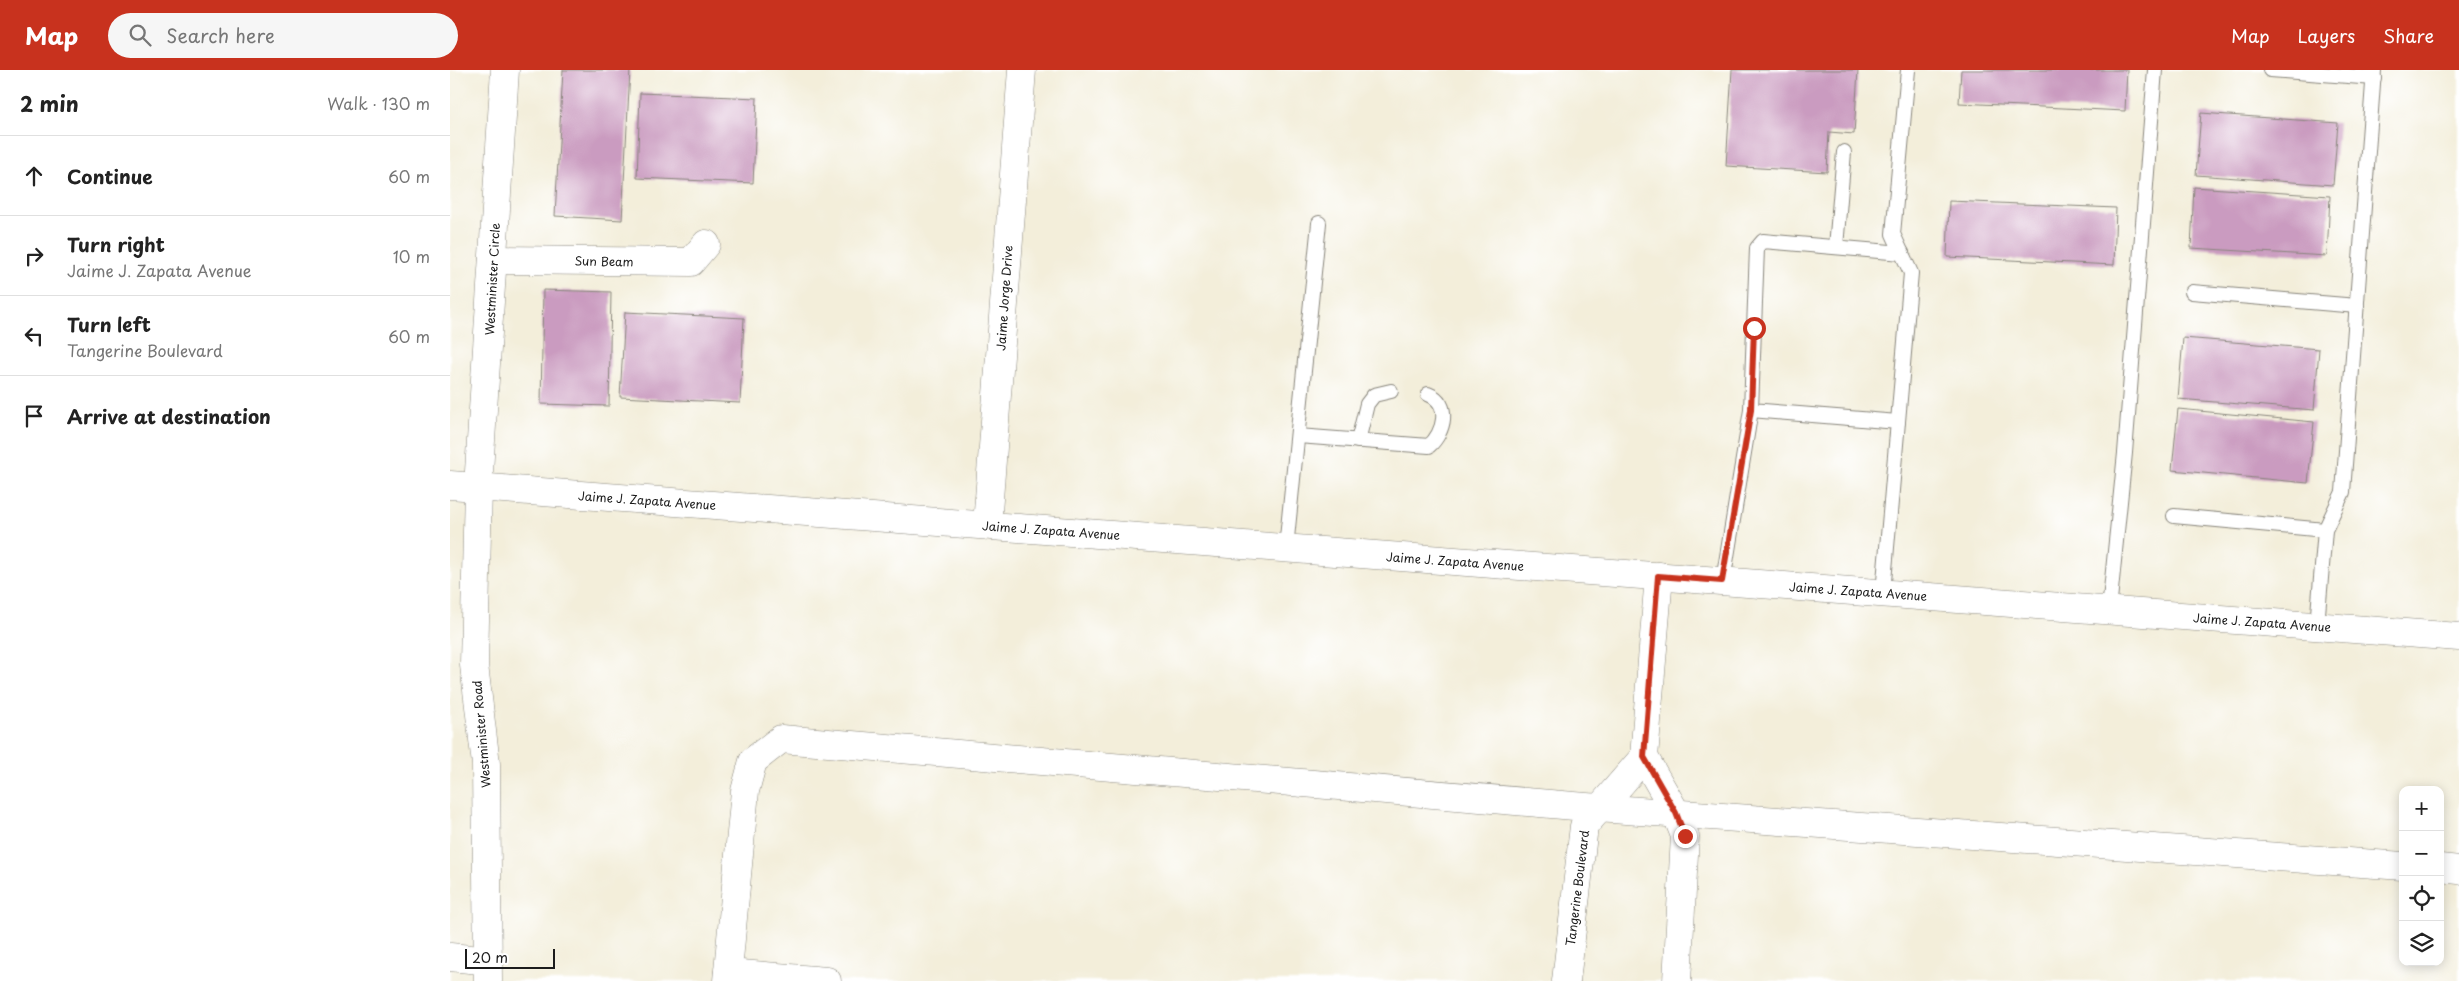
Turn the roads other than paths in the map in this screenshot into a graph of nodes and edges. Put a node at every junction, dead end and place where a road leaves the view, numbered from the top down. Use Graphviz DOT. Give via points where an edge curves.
graph roads {
  1 [pos="505,70"];
  2 [pos="1022,70"];
  3 [pos="1908,70"];
  4 [pos="2155,70"];
  5 [pos="2270,70"];
  6 [pos="2374,74"];
  7 [pos="1844,152"];
  8 [pos="1319,223"];
  9 [pos="706,244"];
  10 [pos="1836,247"];
  11 [pos="1902,253"];
  12 [pos="493,260"];
  13 [pos="2192,292"];
  14 [pos="2357,306"];
  15 [pos="1391,391"];
  16 [pos="1428,394"];
  17 [pos="1751,410"];
  18 [pos="1898,422"];
  19 [pos="1298,436"];
  20 [pos="1358,441"];
  21 [pos="450,485"];
  22 [pos="478,487"];
  23 [pos="2174,516"];
  24 [pos="987,526"];
  25 [pos="2326,530"];
  26 [pos="1286,548"];
  27 [pos="1658,576"];
  28 [pos="1722,581"];
  29 [pos="1883,593"];
  30 [pos="2108,610"];
  31 [pos="2317,626"];
  32 [pos="2459,637"];
  33 [pos="1644,757"];
  34 [pos="1598,808"];
  35 [pos="1676,813"];
  36 [pos="2399,866"];
  37 [pos="2444,868"];
  38 [pos="2459,870"];
  39 [pos="450,957"];
  40 [pos="489,971"];
  41 [pos="727,977"];
  42 [pos="827,981"];
  43 [pos="1566,981"];
  44 [pos="1677,981"];
  1 -- 12 [label="street, Westminister Circle"];
  2 -- 24 [label="street, Jaime Jorge Drive"];
  3 -- 11 [label="lane" via="1894,234"];
  4 -- 30 [label="lane" via="2126,443"];
  5 -- 6 [label="lane"];
  6 -- 14 [label="lane"];
  7 -- 10 [label="lane"];
  8 -- 19 [label="lane"];
  9 -- 12 [label="street, Sun Beam" via="691,262"];
  10 -- 11 [label="lane"];
  10 -- 17 [label="lane" via="1763,241 1757,248"];
  11 -- 18 [label="lane" via="1911,273"];
  12 -- 22 [label="street, Westminister Circle"];
  13 -- 14 [label="lane"];
  14 -- 25 [label="lane" via="2343,492"];
  15 -- 20 [label="lane" via="1374,395 1367,404"];
  16 -- 20 [label="lane" via="1434,397 1442,410 1443,424 1437,439 1428,446"];
  17 -- 18 [label="lane"];
  17 -- 28 [label="lane"];
  18 -- 29 [label="lane"];
  19 -- 20 [label="lane"];
  19 -- 26 [label="lane"];
  21 -- 22 [label="street, Jaime J. Zapata Avenue"];
  22 -- 24 [label="street, Jaime J. Zapata Avenue"];
  22 -- 40 [label="street, Westminister Road" via="474,665 486,764"];
  23 -- 25 [label="lane"];
  24 -- 26 [label="street, Jaime J. Zapata Avenue"];
  25 -- 31 [label="lane"];
  26 -- 27 [label="street, Jaime J. Zapata Avenue"];
  27 -- 28 [label="street, Jaime J. Zapata Avenue"];
  27 -- 33 [label="street"];
  28 -- 29 [label="street, Jaime J. Zapata Avenue"];
  29 -- 30 [label="street, Jaime J. Zapata Avenue"];
  30 -- 31 [label="street, Jaime J. Zapata Avenue"];
  31 -- 32 [label="street, Jaime J. Zapata Avenue"];
  33 -- 34 [label="street, Tangerine Boulevard"];
  33 -- 35 [label="street"];
  34 -- 35 [label="street"];
  34 -- 41 [label="street" via="782,739 754,761 745,791"];
  34 -- 43 [label="street, Tangerine Boulevard" via="1584,826"];
  35 -- 36 [label="street"];
  35 -- 44 [label="street" via="1685,836"];
  37 -- 38 [label="street"];
  39 -- 40 [label="street"];
  41 -- 42 [label="street"];
}
